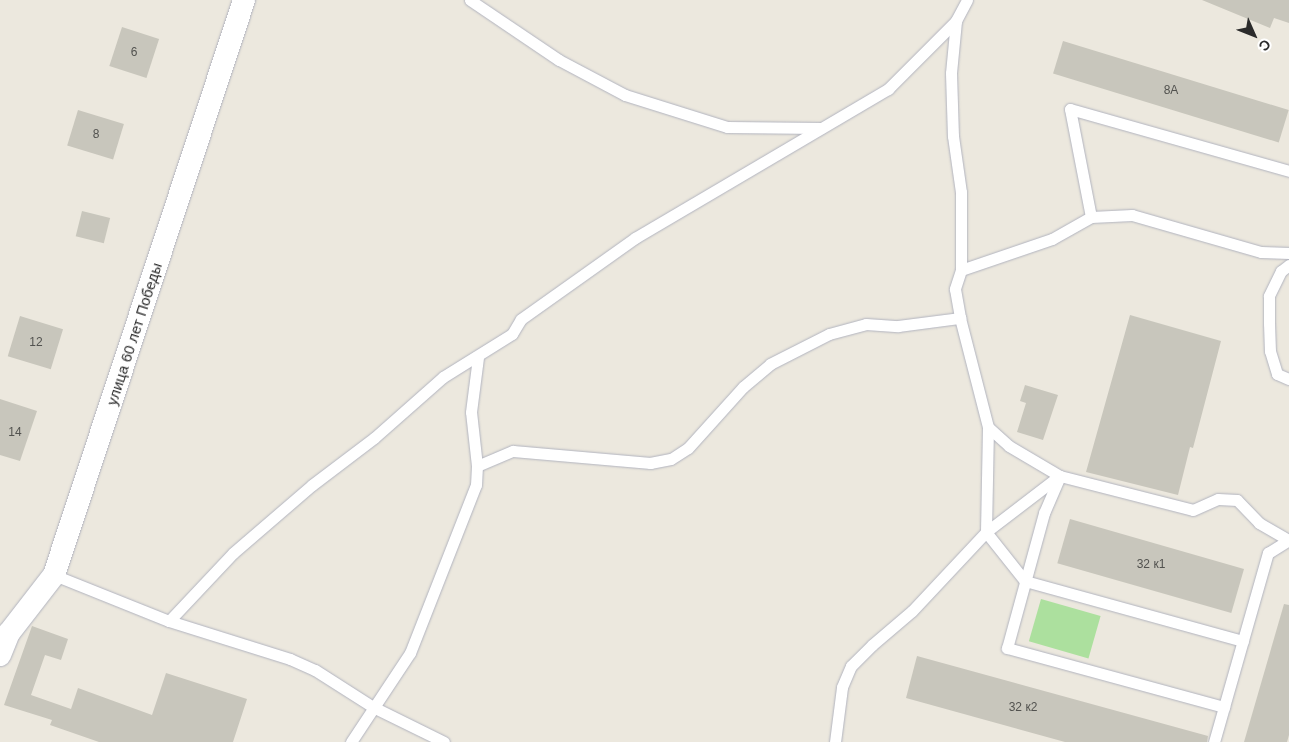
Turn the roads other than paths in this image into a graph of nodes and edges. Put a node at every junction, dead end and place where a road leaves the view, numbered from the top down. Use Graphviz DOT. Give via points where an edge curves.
graph roads {
  1 [pos="244,0"];
  2 [pos="470,0"];
  3 [pos="967,0"];
  4 [pos="956,21"];
  5 [pos="821,128"];
  6 [pos="1289,171"];
  7 [pos="1091,217"];
  8 [pos="1289,253"];
  9 [pos="1289,265"];
  10 [pos="961,270"];
  11 [pos="960,318"];
  12 [pos="478,357"];
  13 [pos="1289,379"];
  14 [pos="988,427"];
  15 [pos="476,466"];
  16 [pos="1060,476"];
  17 [pos="986,532"];
  18 [pos="1288,540"];
  19 [pos="54,575"];
  20 [pos="1025,581"];
  21 [pos="169,621"];
  22 [pos="1243,641"];
  23 [pos="0,655"];
  24 [pos="374,707"];
  25 [pos="1224,707"];
  26 [pos="351,742"];
  27 [pos="444,742"];
  28 [pos="835,742"];
  29 [pos="1214,742"];
  1 -- 19 [label="street, улица 60 лет Победы"];
  2 -- 5 [label="lane" via="559,60 625,95 727,127"];
  3 -- 4 [label="lane"];
  4 -- 5 [label="lane" via="888,89"];
  4 -- 10 [label="lane" via="951,73 953,136 961,192"];
  5 -- 12 [label="lane" via="635,238 522,319 512,334"];
  6 -- 7 [label="lane" via="1070,109"];
  7 -- 8 [label="lane" via="1132,215 1261,252"];
  7 -- 10 [label="lane" via="1052,240"];
  9 -- 13 [label="lane" via="1282,271 1270,296 1269,323 1270,351 1277,374"];
  10 -- 11 [label="lane" via="955,289"];
  11 -- 14 [label="lane"];
  11 -- 15 [label="lane" via="898,326 866,324 829,334 770,364 743,387 688,448 671,460 650,463 513,451"];
  12 -- 15 [label="lane" via="471,412"];
  12 -- 21 [label="lane" via="443,377 374,438 312,484 233,553"];
  14 -- 16 [label="lane" via="1009,446"];
  14 -- 17 [label="lane"];
  15 -- 24 [label="lane" via="476,485 410,653"];
  16 -- 17 [label="lane"];
  16 -- 18 [label="lane" via="1193,510 1218,499 1237,500 1259,523"];
  16 -- 20 [label="lane" via="1044,513"];
  17 -- 20 [label="lane"];
  17 -- 28 [label="lane" via="912,611 851,666 842,687"];
  18 -- 22 [label="lane" via="1268,553"];
  19 -- 21 [label="lane"];
  19 -- 23 [label="street, улица 60 лет Победы" via="9,633"];
  20 -- 22 [label="lane"];
  20 -- 25 [label="lane" via="1007,648"];
  21 -- 24 [label="lane" via="290,659 315,670"];
  22 -- 25 [label="lane"];
  24 -- 26 [label="lane"];
  24 -- 27 [label="lane"];
  25 -- 29 [label="lane"];
}
